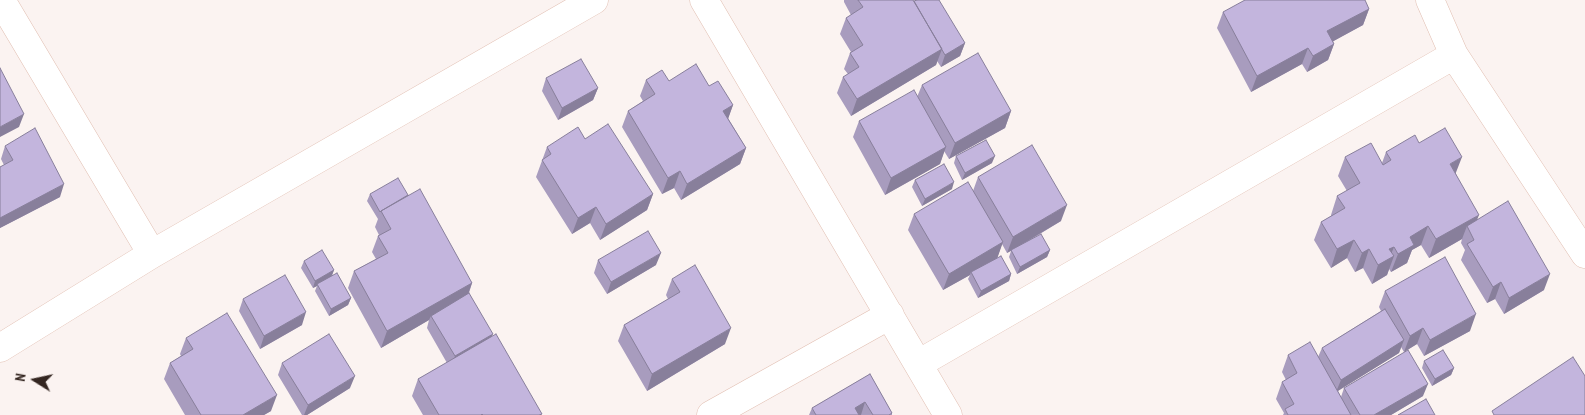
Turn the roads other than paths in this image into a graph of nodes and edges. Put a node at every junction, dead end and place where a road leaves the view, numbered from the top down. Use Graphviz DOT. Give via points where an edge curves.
graph roads {
  1 [pos="1,0"];
  2 [pos="594,0"];
  3 [pos="704,0"];
  4 [pos="1430,0"];
  5 [pos="1454,55"];
  6 [pos="152,254"];
  7 [pos="1585,254"];
  8 [pos="890,315"];
  9 [pos="0,348"];
  10 [pos="918,364"];
  11 [pos="711,415"];
  12 [pos="948,415"];
  1 -- 6 [label="street"];
  2 -- 6 [label="street"];
  3 -- 8 [label="street"];
  4 -- 5 [label="street"];
  5 -- 7 [label="street"];
  5 -- 10 [label="street"];
  6 -- 9 [label="street"];
  8 -- 10 [label="street"];
  8 -- 11 [label="street"];
  10 -- 12 [label="street"];
}
